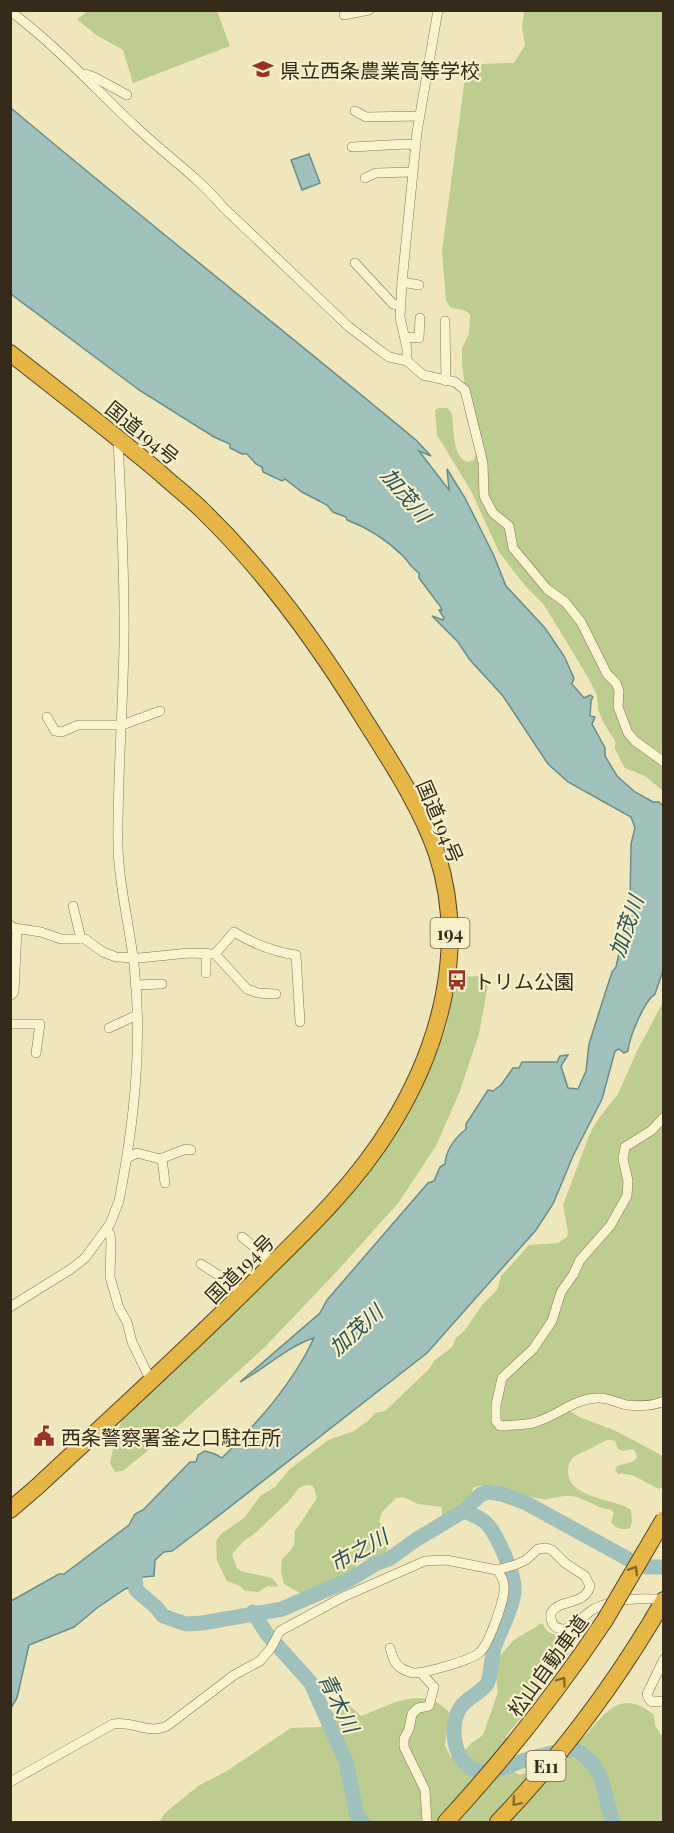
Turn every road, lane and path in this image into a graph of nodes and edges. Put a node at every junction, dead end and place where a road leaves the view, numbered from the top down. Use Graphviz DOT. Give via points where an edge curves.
graph roads {
  1 [pos="369,10"];
  2 [pos="431,10"];
  3 [pos="10,11"];
  4 [pos="344,15"];
  5 [pos="438,15"];
  6 [pos="83,74"];
  7 [pos="127,95"];
  8 [pos="355,111"];
  9 [pos="419,116"];
  10 [pos="415,145"];
  11 [pos="352,147"];
  12 [pos="412,172"];
  13 [pos="365,178"];
  14 [pos="368,260"];
  15 [pos="402,282"];
  16 [pos="419,285"];
  17 [pos="400,306"];
  18 [pos="420,318"];
  19 [pos="445,321"];
  20 [pos="405,337"];
  21 [pos="10,353"];
  22 [pos="407,361"];
  23 [pos="446,381"];
  24 [pos="118,439"];
  25 [pos="159,711"];
  26 [pos="47,717"];
  27 [pos="122,725"];
  28 [pos="663,762"];
  29 [pos="73,906"];
  30 [pos="14,927"];
  31 [pos="81,939"];
  32 [pos="211,954"];
  33 [pos="133,958"];
  34 [pos="206,972"];
  35 [pos="162,984"];
  36 [pos="135,985"];
  37 [pos="276,994"];
  38 [pos="10,996"];
  39 [pos="137,1015"];
  40 [pos="300,1022"];
  41 [pos="10,1024"];
  42 [pos="110,1028"];
  43 [pos="36,1053"];
  44 [pos="663,1117"];
  45 [pos="191,1150"];
  46 [pos="127,1158"];
  47 [pos="162,1158"];
  48 [pos="165,1184"];
  49 [pos="106,1229"];
  50 [pos="243,1237"];
  51 [pos="274,1263"];
  52 [pos="201,1264"];
  53 [pos="243,1294"];
  54 [pos="10,1306"];
  55 [pos="151,1381"];
  56 [pos="663,1401"];
  57 [pos="10,1509"];
  58 [pos="663,1519"];
  59 [pos="500,1569"];
  60 [pos="661,1604"];
  61 [pos="390,1648"];
  62 [pos="663,1659"];
  63 [pos="420,1672"];
  64 [pos="663,1701"];
  65 [pos="10,1782"];
  66 [pos="427,1822"];
  67 [pos="446,1822"];
  68 [pos="498,1822"];
  1 -- 4 [label="street"];
  2 -- 5 [label="street"];
  3 -- 6 [label="street"];
  5 -- 9 [label="street"];
  6 -- 7 [label="street"];
  6 -- 22 [label="street" via="349,327 389,357"];
  8 -- 9 [label="street" via="366,117"];
  9 -- 10 [label="street"];
  10 -- 11 [label="street"];
  10 -- 12 [label="street"];
  12 -- 13 [label="street"];
  12 -- 15 [label="street"];
  14 -- 17 [label="street" via="357,265 393,304"];
  15 -- 16 [label="street"];
  15 -- 17 [label="street"];
  17 -- 20 [label="street"];
  18 -- 20 [label="street" via="419,338"];
  19 -- 23 [label="street"];
  20 -- 22 [label="street"];
  21 -- 24 [label="highway, 国道194号 / 194"];
  22 -- 23 [label="street" via="423,375"];
  23 -- 28 [label="street" via="461,386 468,396 483,463 484,496 493,513 509,526 513,548 581,622 616,683 618,707 628,733"];
  24 -- 27 [label="street"];
  24 -- 51 [label="highway, 国道194号 / 194" via="209,517 310,635 417,809 436,852 446,890 450,928 447,984 437,1030 420,1071 392,1124 351,1182"];
  25 -- 27 [label="street"];
  26 -- 27 [label="street" via="58,732 78,725"];
  27 -- 33 [label="street" via="118,850"];
  29 -- 31 [label="street"];
  30 -- 31 [label="street" via="61,939"];
  30 -- 38 [label="street" via="14,992"];
  31 -- 33 [label="street" via="109,955"];
  32 -- 33 [label="street"];
  32 -- 34 [label="street"];
  32 -- 37 [label="street" via="247,990"];
  32 -- 40 [label="street" via="234,932 256,945 296,955"];
  33 -- 36 [label="street"];
  35 -- 36 [label="street"];
  36 -- 39 [label="street"];
  39 -- 42 [label="street"];
  39 -- 46 [label="street" via="135,1101"];
  41 -- 43 [label="street" via="40,1024"];
  44 -- 56 [label="street" via="652,1130 625,1147 627,1196 610,1226 580,1260 561,1292 552,1321 533,1349 502,1378 495,1415 500,1426 514,1425 533,1423 584,1400 598,1398 627,1405"];
  45 -- 47 [label="street"];
  46 -- 47 [label="street" via="137,1153"];
  46 -- 49 [label="street" via="119,1201"];
  47 -- 48 [label="street"];
  49 -- 54 [label="street" via="78,1264"];
  49 -- 55 [label="street" via="111,1242 110,1277 119,1308"];
  50 -- 51 [label="street"];
  51 -- 53 [label="highway, 国道194号 / 194"];
  52 -- 53 [label="street"];
  53 -- 55 [label="highway, 国道194号 / 194"];
  55 -- 57 [label="highway, 国道194号 / 194"];
  67 -- 58 [label="highway, 松山自動車道 / E11, one-way, bridge" via="528,1728 604,1620"];
  59 -- 60 [label="street" via="546,1548 585,1576 590,1586 586,1595 550,1613 556,1628 569,1628 602,1605 637,1599"];
  59 -- 63 [label="street" via="504,1594 486,1646 460,1663"];
  59 -- 65 [label="street" via="446,1560 425,1561 342,1597 280,1631 260,1661 234,1675 167,1726 150,1730 130,1723 113,1724"];
  60 -- 68 [label="highway, E11, one-way" via="592,1707"];
  61 -- 63 [label="street" via="400,1668"];
  62 -- 64 [label="street" via="647,1694 652,1702"];
  63 -- 66 [label="street" via="434,1687 429,1706 412,1714 404,1739 425,1790"];
}
